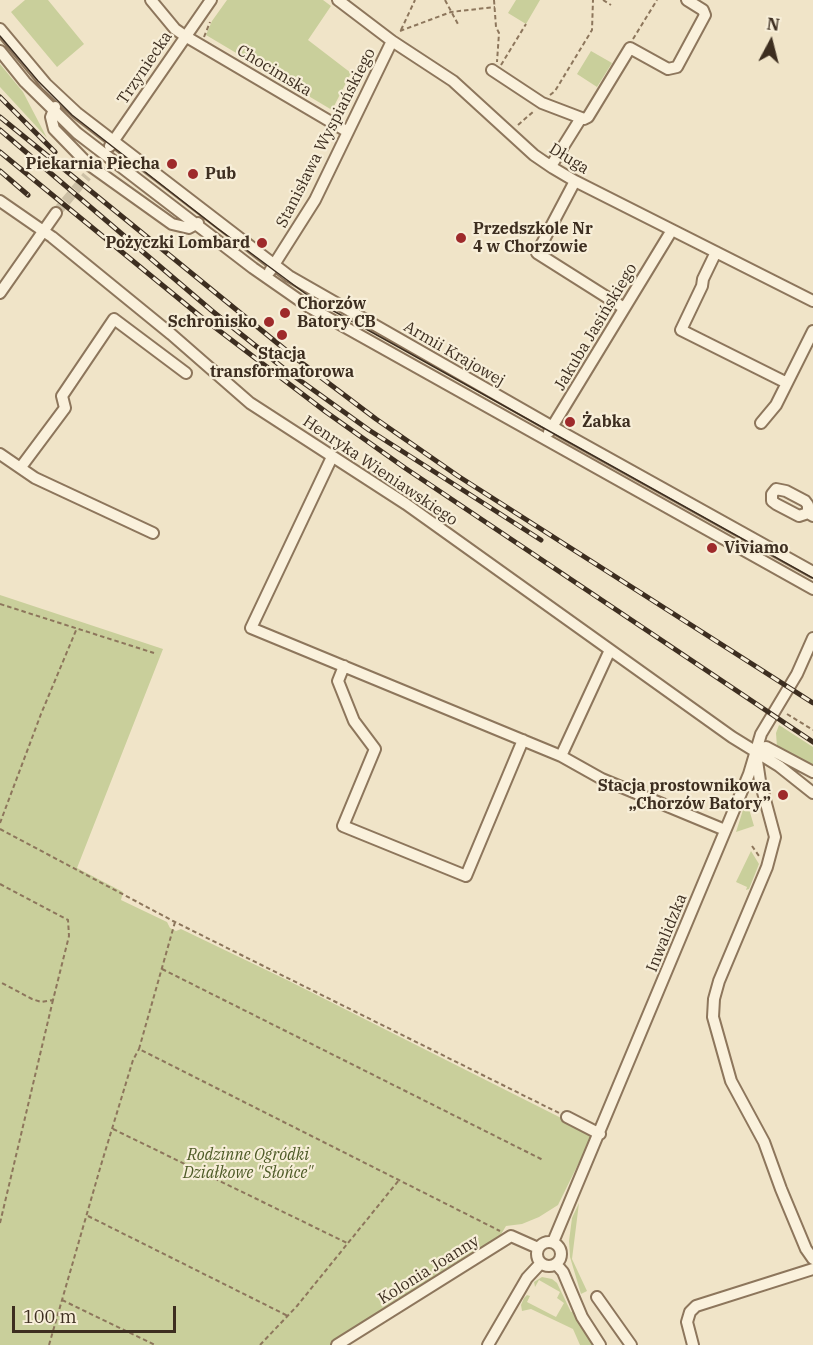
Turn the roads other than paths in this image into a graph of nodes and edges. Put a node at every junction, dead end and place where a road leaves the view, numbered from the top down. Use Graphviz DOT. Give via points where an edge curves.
graph roads {
  1 [pos="151,0"];
  2 [pos="211,0"];
  3 [pos="338,0"];
  4 [pos="687,0"];
  5 [pos="0,29"];
  6 [pos="185,36"];
  7 [pos="396,38"];
  8 [pos="0,51"];
  9 [pos="492,70"];
  10 [pos="66,103"];
  11 [pos="52,110"];
  12 [pos="581,118"];
  13 [pos="348,132"];
  14 [pos="113,142"];
  15 [pos="105,154"];
  16 [pos="551,166"];
  17 [pos="575,181"];
  18 [pos="0,201"];
  19 [pos="56,213"];
  20 [pos="205,213"];
  21 [pos="196,225"];
  22 [pos="672,230"];
  23 [pos="43,231"];
  24 [pos="716,252"];
  25 [pos="274,266"];
  26 [pos="266,278"];
  27 [pos="0,293"];
  28 [pos="813,301"];
  29 [pos="624,308"];
  30 [pos="813,331"];
  31 [pos="186,373"];
  32 [pos="787,383"];
  33 [pos="761,423"];
  34 [pos="552,427"];
  35 [pos="544,440"];
  36 [pos="0,454"];
  37 [pos="332,458"];
  38 [pos="21,467"];
  39 [pos="153,533"];
  40 [pos="813,572"];
  41 [pos="813,589"];
  42 [pos="813,638"];
  43 [pos="610,650"];
  44 [pos="344,666"];
  45 [pos="523,740"];
  46 [pos="756,751"];
  47 [pos="561,756"];
  48 [pos="813,772"];
  49 [pos="813,793"];
  50 [pos="725,830"];
  51 [pos="567,1117"];
  52 [pos="600,1134"];
  53 [pos="553,1242"];
  54 [pos="538,1248"];
  55 [pos="813,1259"];
  56 [pos="541,1263"];
  57 [pos="556,1264"];
  58 [pos="813,1269"];
  59 [pos="597,1297"];
  60 [pos="337,1345"];
  61 [pos="488,1345"];
  62 [pos="600,1345"];
  63 [pos="631,1345"];
  64 [pos="693,1345"];
  1 -- 6 [label="street, Chocimska"];
  2 -- 6 [label="street, Trzyniecka"];
  3 -- 7 [label="street, Długa"];
  4 -- 12 [label="street" via="705,15 677,67 668,69 630,48 588,117"];
  5 -- 10 [label="street, Armii Krajowej"];
  6 -- 13 [label="street, Chocimska"];
  6 -- 14 [label="street, Trzyniecka"];
  7 -- 13 [label="street, Stanisława Wyspiańskiego"];
  7 -- 16 [label="street, Długa" via="460,86 505,130"];
  8 -- 11 [label="street, Armii Krajowej"];
  9 -- 12 [label="street" via="542,103"];
  10 -- 11 [label="street"];
  10 -- 14 [label="street, Armii Krajowej"];
  11 -- 15 [label="street, Armii Krajowej"];
  11 -- 21 [label="street" via="54,129 90,172 172,224 189,228"];
  12 -- 16 [label="street"];
  13 -- 25 [label="street, Stanisława Wyspiańskiego"];
  14 -- 15 [label="street, Trzyniecka"];
  14 -- 20 [label="street, Armii Krajowej"];
  15 -- 21 [label="street, Armii Krajowej"];
  16 -- 17 [label="street, Długa"];
  17 -- 22 [label="street, Długa"];
  17 -- 29 [label="street" via="537,253"];
  18 -- 23 [label="street, Henryka Wieniawskiego"];
  19 -- 23 [label="street"];
  20 -- 21 [label="street"];
  20 -- 25 [label="street, Armii Krajowej"];
  21 -- 26 [label="street, Armii Krajowej"];
  22 -- 24 [label="street, Długa"];
  22 -- 29 [label="street, Jakuba Jasińskiego"];
  23 -- 27 [label="street"];
  23 -- 37 [label="street, Henryka Wieniawskiego" via="250,403"];
  24 -- 28 [label="street, Długa"];
  24 -- 32 [label="street" via="681,330"];
  25 -- 26 [label="street, Stanisława Wyspiańskiego"];
  25 -- 34 [label="street, Armii Krajowej"];
  26 -- 35 [label="street, Armii Krajowej" via="328,319"];
  29 -- 34 [label="street, Jakuba Jasińskiego"];
  30 -- 32 [label="street"];
  31 -- 38 [label="street" via="114,319 62,396 65,408"];
  32 -- 33 [label="street"];
  34 -- 35 [label="street, Jakuba Jasińskiego"];
  34 -- 40 [label="street, Armii Krajowej"];
  35 -- 41 [label="street, Armii Krajowej"];
  36 -- 38 [label="street"];
  37 -- 43 [label="street, Henryka Wieniawskiego" via="406,504"];
  37 -- 44 [label="street" via="251,628"];
  38 -- 39 [label="street" via="34,478"];
  42 -- 46 [label="street, Inwalidzka" via="797,674 764,726"];
  43 -- 46 [label="street, Henryka Wieniawskiego"];
  43 -- 47 [label="street"];
  44 -- 45 [label="street"];
  44 -- 45 [label="street" via="338,681 354,721 375,748 343,826 466,876"];
  45 -- 47 [label="street"];
  46 -- 48 [label="street" via="766,747"];
  46 -- 49 [label="street, Henryka Wieniawskiego"];
  46 -- 50 [label="street, Inwalidzka"];
  46 -- 55 [label="street" via="775,837 767,867 719,981 713,1017 731,1081 764,1142"];
  47 -- 50 [label="street" via="602,779"];
  50 -- 52 [label="street, Inwalidzka"];
  51 -- 52 [label="street"];
  52 -- 53 [label="street, Inwalidzka"];
  53 -- 54 [label="street"];
  53 -- 57 [label="street" via="562,1252"];
  54 -- 56 [label="street"];
  54 -- 60 [label="street, Kolonia Joanny" via="511,1236"];
  56 -- 57 [label="street"];
  56 -- 61 [label="street" via="527,1278"];
  57 -- 62 [label="street"];
  58 -- 64 [label="street" via="696,1306 687,1322"];
  59 -- 63 [label="street"];
}
